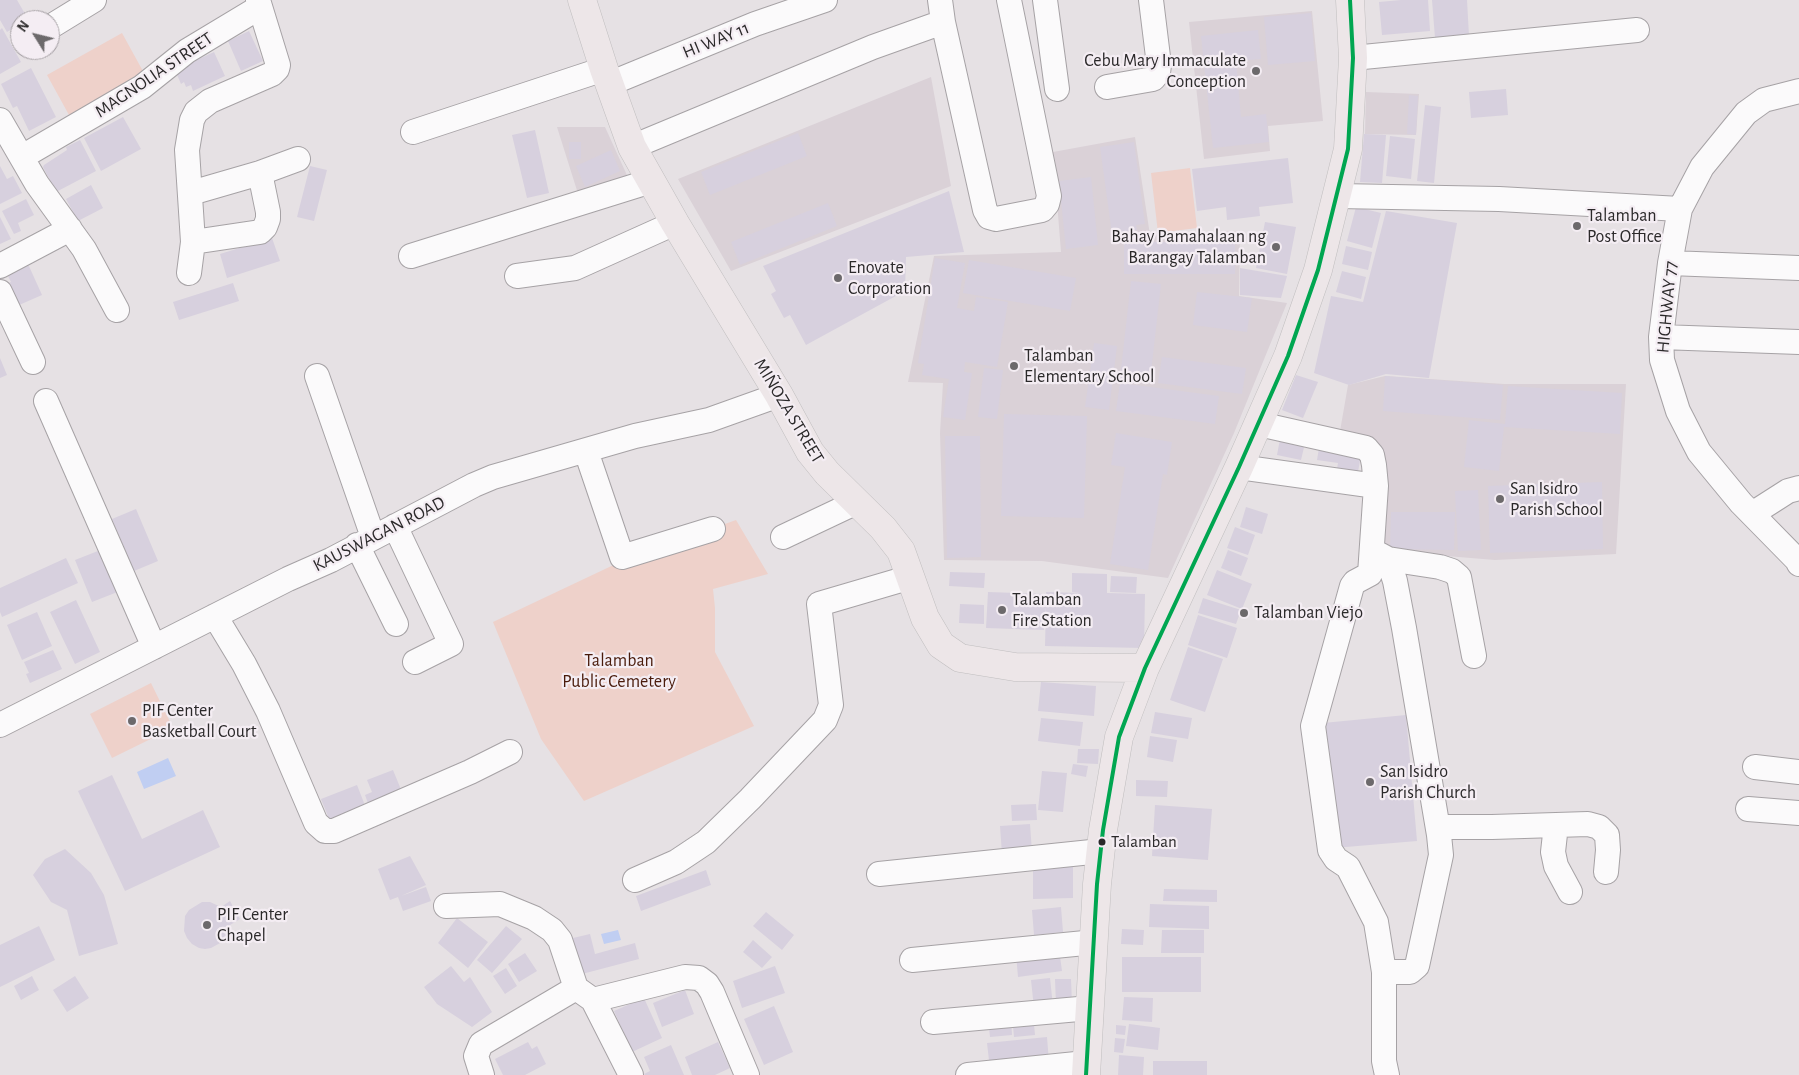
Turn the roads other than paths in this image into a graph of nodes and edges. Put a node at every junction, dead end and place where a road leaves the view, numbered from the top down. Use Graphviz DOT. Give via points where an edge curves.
graph roads {
  1 [pos="94,0"];
  2 [pos="582,0"];
  3 [pos="825,0"];
  4 [pos="1009,0"];
  5 [pos="1045,0"];
  6 [pos="1151,0"];
  7 [pos="1350,0"];
  8 [pos="259,4"];
  9 [pos="941,11"];
  10 [pos="60,21"];
  11 [pos="1637,30"];
  12 [pos="1353,58"];
  13 [pos="606,76"];
  14 [pos="1108,87"];
  15 [pos="1057,89"];
  16 [pos="1799,91"];
  17 [pos="0,120"];
  18 [pos="414,132"];
  19 [pos="632,147"];
  20 [pos="22,157"];
  21 [pos="298,159"];
  22 [pos="260,173"];
  23 [pos="651,181"];
  24 [pos="191,192"];
  25 [pos="1338,196"];
  26 [pos="1680,208"];
  27 [pos="676,223"];
  28 [pos="70,229"];
  29 [pos="193,242"];
  30 [pos="411,256"];
  31 [pos="1670,263"];
  32 [pos="0,266"];
  33 [pos="1799,268"];
  34 [pos="189,273"];
  35 [pos="517,276"];
  36 [pos="0,292"];
  37 [pos="117,310"];
  38 [pos="1661,338"];
  39 [pos="1799,342"];
  40 [pos="33,362"];
  41 [pos="317,376"];
  42 [pos="779,395"];
  43 [pos="46,401"];
  44 [pos="1259,424"];
  45 [pos="586,451"];
  46 [pos="1239,467"];
  47 [pos="1376,486"];
  48 [pos="1799,488"];
  49 [pos="857,502"];
  50 [pos="1752,514"];
  51 [pos="395,526"];
  52 [pos="713,529"];
  53 [pos="783,537"];
  54 [pos="365,541"];
  55 [pos="1380,555"];
  56 [pos="1799,564"];
  57 [pos="911,577"];
  58 [pos="215,616"];
  59 [pos="396,624"];
  60 [pos="154,647"];
  61 [pos="1474,656"];
  62 [pos="415,662"];
  63 [pos="1145,668"];
  64 [pos="0,725"];
  65 [pos="510,752"];
  66 [pos="1755,767"];
  67 [pos="1799,772"];
  68 [pos="1748,809"];
  69 [pos="1799,812"];
  70 [pos="1556,825"];
  71 [pos="1438,827"];
  72 [pos="1102,851"];
  73 [pos="1606,872"];
  74 [pos="880,874"];
  75 [pos="635,880"];
  76 [pos="1570,892"];
  77 [pos="446,906"];
  78 [pos="1095,942"];
  79 [pos="912,960"];
  80 [pos="1384,972"];
  81 [pos="585,994"];
  82 [pos="1090,1008"];
  83 [pos="933,1022"];
  84 [pos="1086,1069"];
  85 [pos="482,1075"];
  86 [pos="631,1075"];
  87 [pos="746,1075"];
  88 [pos="968,1075"];
  89 [pos="1387,1075"];
  1 -- 10 [label="street"];
  2 -- 13 [label="main road, MIÑOZA STREET"];
  3 -- 13 [label="street, HI WAY 11"];
  4 -- 9 [label="street" via="1049,196 1042,210 996,219 989,217 985,210"];
  5 -- 15 [label="street"];
  6 -- 14 [label="street" via="1158,73 1153,78"];
  7 -- 12 [label="main road"];
  8 -- 20 [label="street, MAGNOLIA STREET" via="187,51 142,87"];
  8 -- 24 [label="street" via="278,61 276,69 272,74 210,101 196,112 188,143"];
  9 -- 19 [label="street" via="873,47"];
  11 -- 12 [label="street"];
  12 -- 25 [label="main road" via="1348,149"];
  13 -- 18 [label="street, HI WAY 11"];
  13 -- 19 [label="main road, MIÑOZA STREET"];
  16 -- 26 [label="street, HIGHWAY 77" via="1764,100 1746,113 1702,167"];
  17 -- 20 [label="street"];
  19 -- 23 [label="main road, MIÑOZA STREET"];
  20 -- 28 [label="street"];
  21 -- 22 [label="street"];
  22 -- 24 [label="street"];
  22 -- 29 [label="street" via="268,212 266,227 260,232"];
  23 -- 27 [label="main road, MIÑOZA STREET"];
  23 -- 30 [label="street"];
  24 -- 29 [label="street"];
  25 -- 26 [label="street" via="1499,199"];
  25 -- 44 [label="main road" via="1304,314"];
  26 -- 31 [label="street, HIGHWAY 77"];
  27 -- 35 [label="street" via="575,268"];
  27 -- 42 [label="main road, MIÑOZA STREET"];
  28 -- 32 [label="street"];
  28 -- 37 [label="street"];
  29 -- 34 [label="street"];
  31 -- 33 [label="street"];
  31 -- 38 [label="street, HIGHWAY 77"];
  36 -- 40 [label="street"];
  38 -- 39 [label="street"];
  38 -- 50 [label="street, HIGHWAY 77" via="1662,360 1675,403 1695,444"];
  41 -- 54 [label="street"];
  42 -- 45 [label="street, KAUSWAGAN ROAD" via="709,420 635,436"];
  42 -- 49 [label="main road, MIÑOZA STREET" via="810,452"];
  43 -- 60 [label="street"];
  44 -- 46 [label="main road"];
  44 -- 47 [label="street" via="1366,448 1372,454"];
  45 -- 51 [label="street, KAUSWAGAN ROAD" via="493,477"];
  45 -- 52 [label="street" via="622,557"];
  46 -- 47 [label="street"];
  46 -- 63 [label="main road"];
  47 -- 55 [label="street"];
  48 -- 50 [label="street" via="1788,491"];
  49 -- 53 [label="street"];
  49 -- 57 [label="main road, MIÑOZA STREET" via="884,528 901,551"];
  50 -- 56 [label="street, HIGHWAY 77"];
  51 -- 54 [label="street, KAUSWAGAN ROAD"];
  51 -- 62 [label="street" via="451,644"];
  54 -- 58 [label="street, KAUSWAGAN ROAD"];
  54 -- 59 [label="street"];
  55 -- 61 [label="street" via="1452,571 1459,577"];
  55 -- 71 [label="street" via="1395,581"];
  55 -- 80 [label="street" via="1370,574 1352,586 1313,726 1330,850 1348,867 1376,922"];
  57 -- 63 [label="main road, MIÑOZA STREET" via="925,618 941,645 960,658 1016,667"];
  57 -- 75 [label="street" via="819,604 831,705 825,720 706,842 676,862"];
  58 -- 60 [label="street, KAUSWAGAN ROAD"];
  58 -- 65 [label="street" via="268,711 316,823 325,831 334,832"];
  60 -- 64 [label="street, KAUSWAGAN ROAD"];
  63 -- 72 [label="main road" via="1119,737"];
  66 -- 67 [label="street"];
  68 -- 69 [label="street"];
  70 -- 71 [label="street"];
  70 -- 73 [label="street" via="1599,827 1607,835"];
  70 -- 76 [label="street" via="1553,852 1556,866"];
  71 -- 80 [label="street" via="1441,855 1417,966 1410,972"];
  72 -- 74 [label="street"];
  72 -- 78 [label="main road"];
  77 -- 81 [label="street" via="500,904 534,918 560,940"];
  78 -- 79 [label="street"];
  78 -- 82 [label="main road"];
  80 -- 89 [label="street" via="1384,1061"];
  81 -- 85 [label="street" via="481,1044 476,1056"];
  81 -- 86 [label="street"];
  81 -- 87 [label="street" via="686,977 699,978 712,992"];
  82 -- 83 [label="street"];
  82 -- 84 [label="main road"];
  84 -- 88 [label="street"];
}
